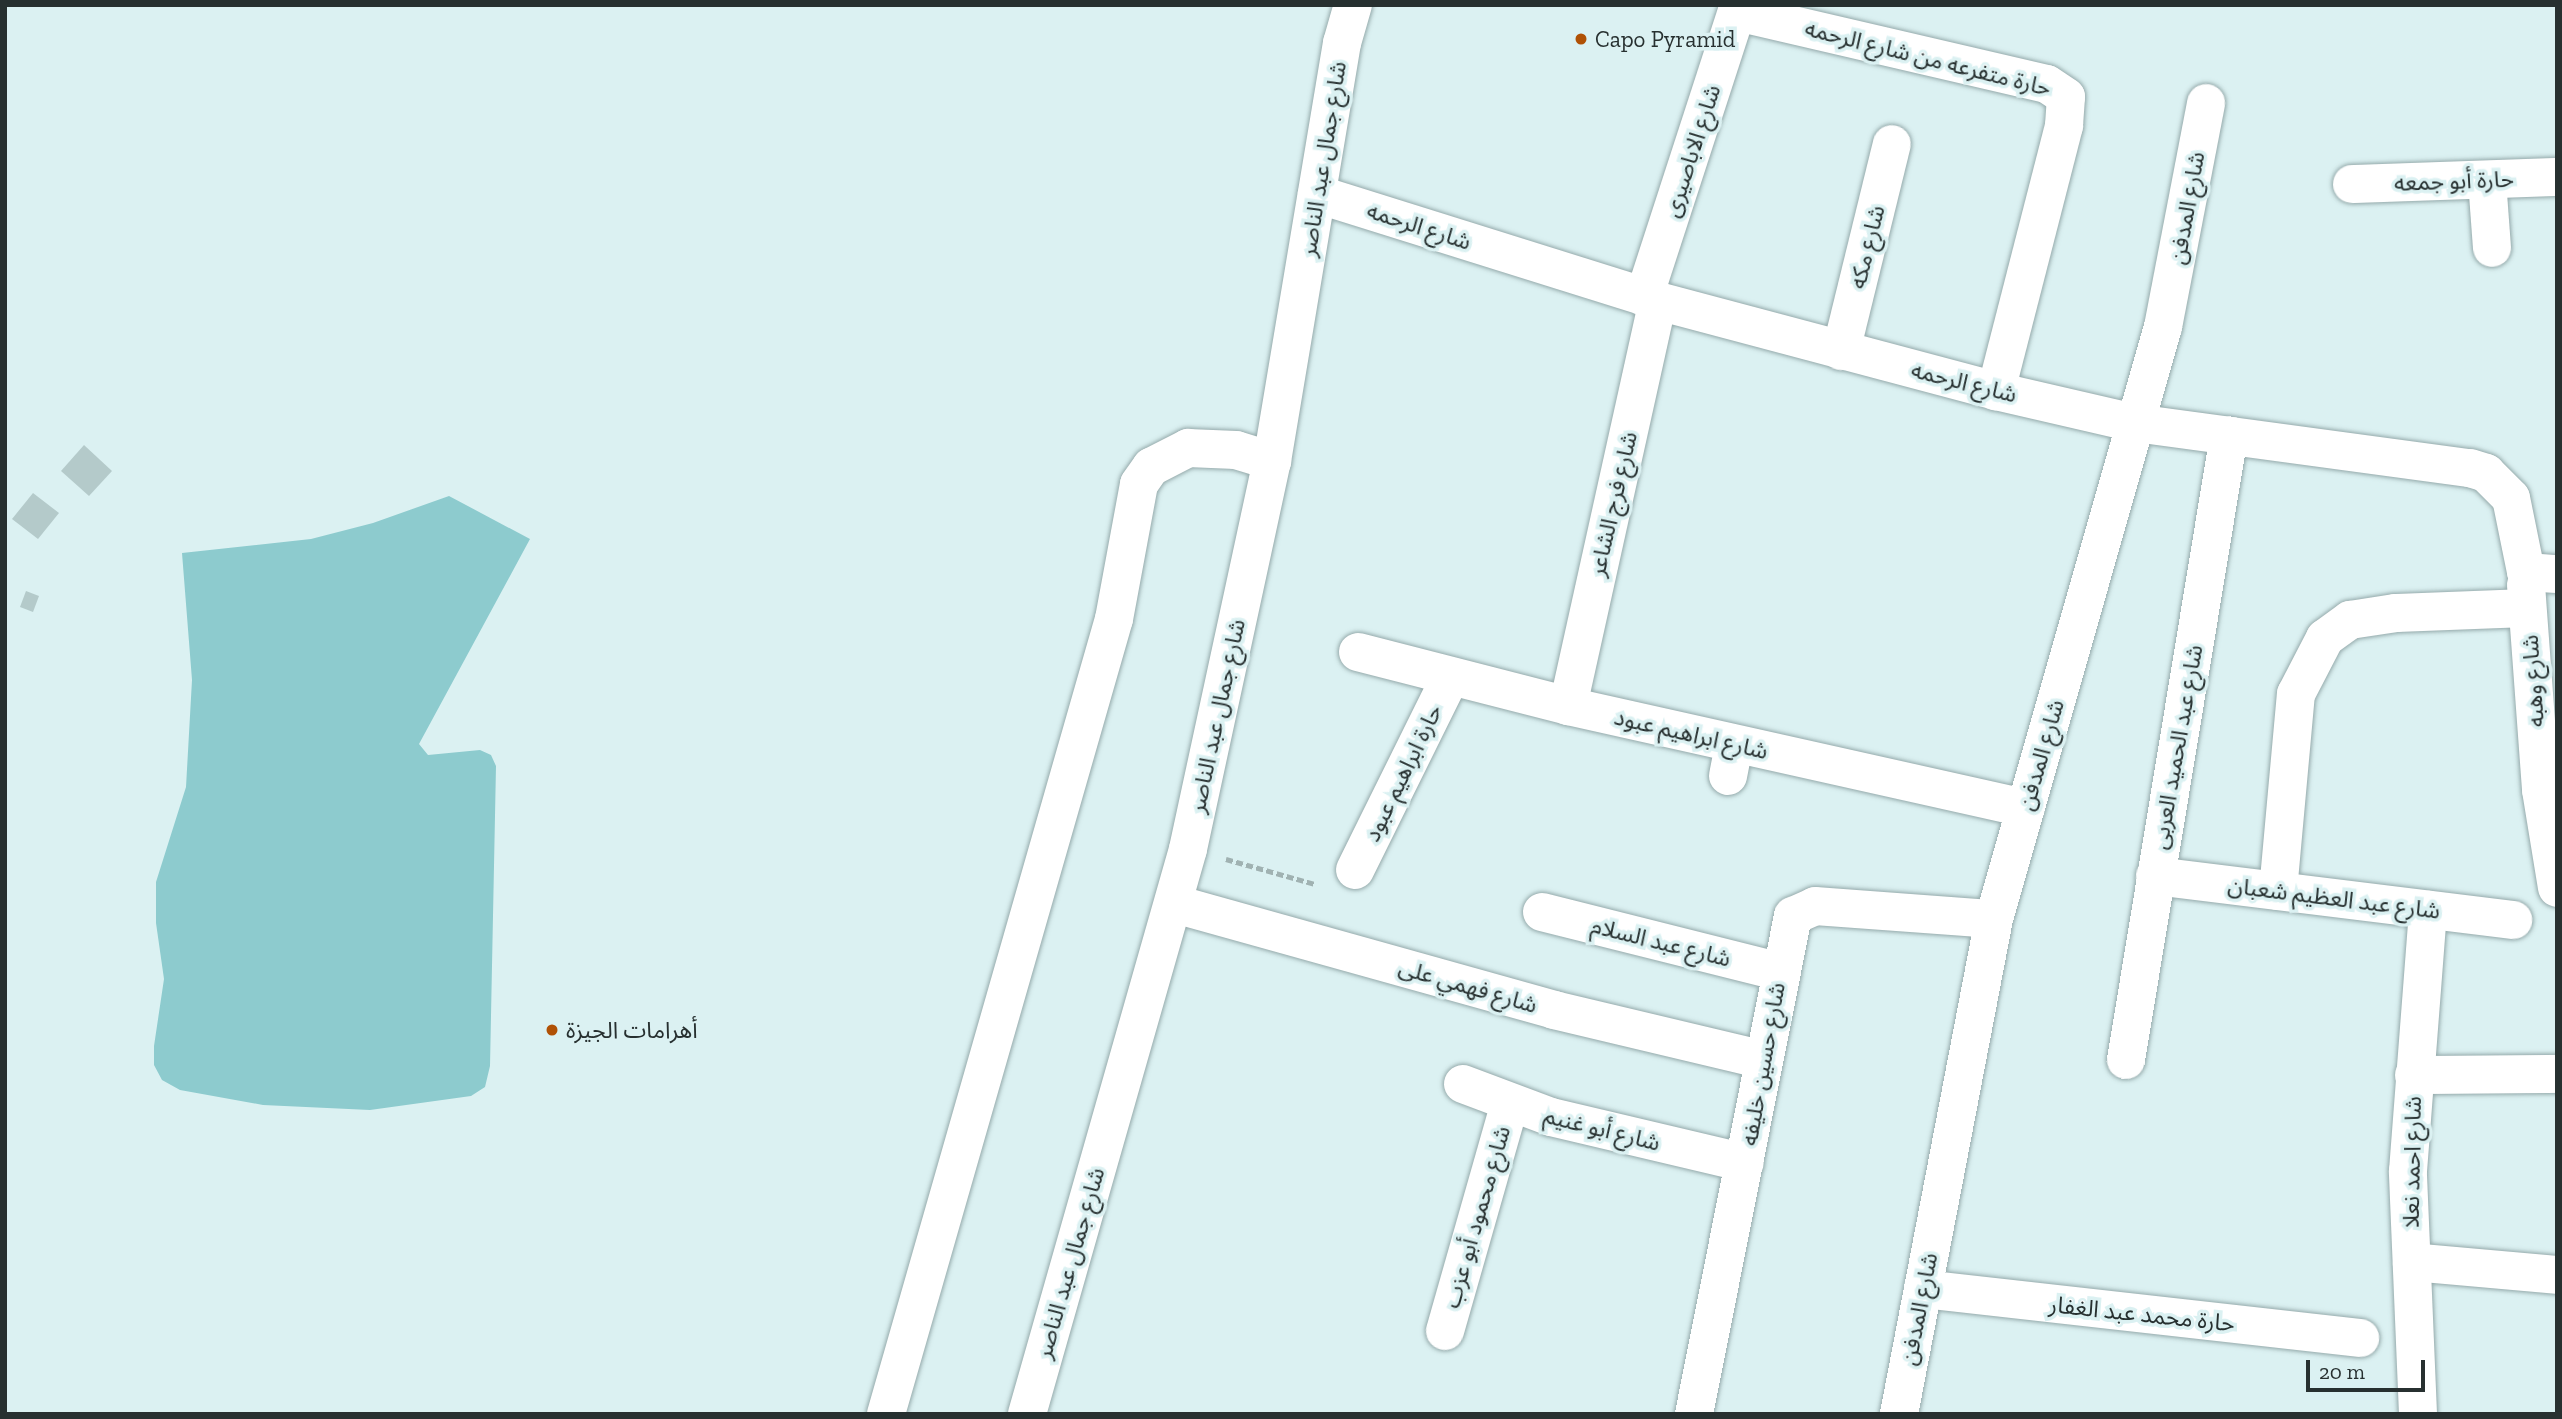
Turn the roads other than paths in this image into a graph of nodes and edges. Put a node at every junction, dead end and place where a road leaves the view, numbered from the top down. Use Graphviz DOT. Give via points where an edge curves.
graph roads {
  1 [pos="1353,5"];
  2 [pos="1738,9"];
  3 [pos="2206,103"];
  4 [pos="1892,144"];
  5 [pos="2557,177"];
  6 [pos="2487,180"];
  7 [pos="2352,184"];
  8 [pos="1317,194"];
  9 [pos="2492,248"];
  10 [pos="1651,299"];
  11 [pos="1841,351"];
  12 [pos="1996,391"];
  13 [pos="2135,423"];
  14 [pos="2230,435"];
  15 [pos="1272,461"];
  16 [pos="2537,585"];
  17 [pos="1357,652"];
  18 [pos="1451,676"];
  19 [pos="1568,706"];
  20 [pos="2026,808"];
  21 [pos="1355,870"];
  22 [pos="2155,876"];
  23 [pos="2557,888"];
  24 [pos="2278,891"];
  25 [pos="1175,904"];
  26 [pos="2428,910"];
  27 [pos="1542,912"];
  28 [pos="1994,919"];
  29 [pos="2513,920"];
  30 [pos="1780,972"];
  31 [pos="1764,1060"];
  32 [pos="2126,1060"];
  33 [pos="2557,1074"];
  34 [pos="2414,1075"];
  35 [pos="1463,1084"];
  36 [pos="1510,1104"];
  37 [pos="1745,1163"];
  38 [pos="2412,1262"];
  39 [pos="2557,1275"];
  40 [pos="1923,1289"];
  41 [pos="1445,1331"];
  42 [pos="2360,1338"];
  43 [pos="886,1414"];
  44 [pos="1027,1414"];
  45 [pos="1694,1414"];
  46 [pos="1899,1414"];
  47 [pos="2418,1414"];
  1 -- 8 [label="street, شارع جمال عبد الناصر" via="1342,43"];
  2 -- 10 [label="street, شارع الاباصيرى"];
  2 -- 12 [label="street, حارة متفرعه من شارع الرحمه" via="2047,84 2066,97 2064,127"];
  3 -- 13 [label="street, شارع المدفن" via="2171,295"];
  4 -- 11 [label="street, شارع مكه"];
  5 -- 6 [label="street, حارة أبو جمعه"];
  6 -- 7 [label="street, حارة أبو جمعه"];
  6 -- 9 [label="street"];
  8 -- 10 [label="street, شارع الرحمه"];
  8 -- 15 [label="street, شارع جمال عبد الناصر"];
  10 -- 11 [label="street, شارع الرحمه"];
  10 -- 19 [label="street, شارع فرج الشاعر"];
  11 -- 12 [label="street, شارع الرحمه"];
  12 -- 13 [label="street, شارع الرحمه"];
  13 -- 14 [label="street, شارع الرحمه"];
  13 -- 20 [label="street, شارع المدفن"];
  14 -- 16 [label="street, شارع الرحمه" via="2486,474 2511,498"];
  14 -- 22 [label="street, شارع عبد الحميد العربى"];
  15 -- 25 [label="street, شارع جمال عبد الناصر"];
  15 -- 43 [label="street" via="1236,450 1188,448 1151,467 1139,484 1115,619"];
  16 -- 23 [label="street, شارع وهبه" via="2541,790"];
  16 -- 24 [label="street" via="2350,620 2325,638 2295,694"];
  17 -- 18 [label="street, شارع ابراهيم عبود"];
  18 -- 19 [label="street, شارع ابراهيم عبود"];
  18 -- 21 [label="street, حارة ابراهيم عبود"];
  19 -- 20 [label="street, شارع ابراهيم عبود" via="1731,760"];
  20 -- 28 [label="street, شارع المدفن"];
  22 -- 24 [label="street, شارع عبد العظيم شعبان"];
  22 -- 32 [label="street, شارع عبد الحميد العربى"];
  24 -- 26 [label="street, شارع عبد العظيم شعبان"];
  25 -- 31 [label="street, شارع فهمي على" via="1554,1010"];
  25 -- 44 [label="street, شارع جمال عبد الناصر"];
  26 -- 29 [label="street, شارع عبد العظيم شعبان"];
  26 -- 34 [label="street, شارع احمد نعلا"];
  27 -- 30 [label="street, شارع عبد السلام"];
  28 -- 30 [label="street, شارع حسين خليفه" via="1807,907 1790,923"];
  28 -- 40 [label="street, شارع المدفن"];
  30 -- 31 [label="street, شارع حسين خليفه"];
  31 -- 37 [label="street, شارع حسين خليفه"];
  33 -- 34 [label="street"];
  34 -- 38 [label="street, شارع احمد نعلا" via="2408,1171"];
  35 -- 36 [label="street, شارع أبو غنيم"];
  36 -- 37 [label="street, شارع أبو غنيم"];
  36 -- 41 [label="street, شارع محمود أبو عزب"];
  37 -- 45 [label="street, شارع حسين خليفه"];
  38 -- 39 [label="street"];
  38 -- 47 [label="street, شارع احمد نعلا"];
  40 -- 42 [label="street, حارة محمد عبد الغفار"];
  40 -- 46 [label="street, شارع المدفن"];
}
